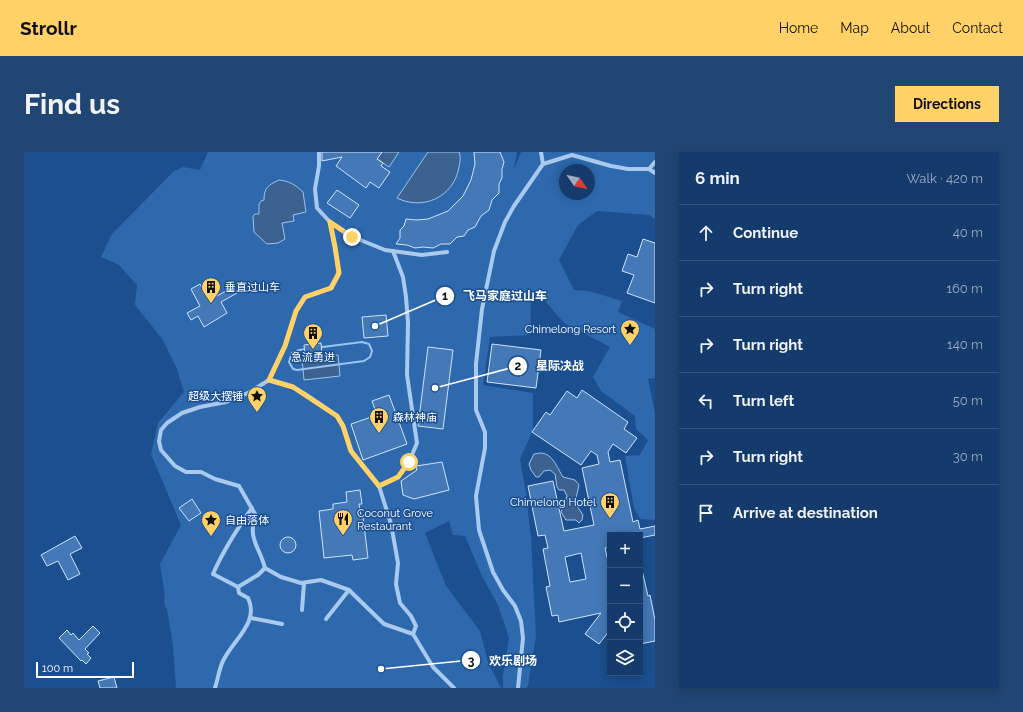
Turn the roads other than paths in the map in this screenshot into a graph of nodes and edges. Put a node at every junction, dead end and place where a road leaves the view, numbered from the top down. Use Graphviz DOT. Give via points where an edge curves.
graph roads {
  1 [pos="319,152"];
  2 [pos="541,152"];
  3 [pos="655,162"];
  4 [pos="542,164"];
  5 [pos="649,169"];
  6 [pos="655,173"];
  7 [pos="330,222"];
  8 [pos="393,251"];
  9 [pos="447,252"];
  10 [pos="269,380"];
  11 [pos="379,486"];
  12 [pos="252,508"];
  13 [pos="265,568"];
  14 [pos="304,583"];
  15 [pos="238,587"];
  16 [pos="349,590"];
  17 [pos="302,610"];
  18 [pos="251,618"];
  19 [pos="326,619"];
  20 [pos="282,624"];
  21 [pos="413,634"];
  22 [pos="215,688"];
  23 [pos="454,688"];
  24 [pos="518,688"];
  1 -- 7 [label="street" via="315,189 316,208"];
  2 -- 4 [label="street"];
  3 -- 5 [label="street"];
  4 -- 5 [label="street" via="572,155 611,166"];
  4 -- 24 [label="street" via="505,222 494,251 482,309 476,364 476,410 485,432 485,448 476,496 479,530 493,572 515,606 521,621 523,638"];
  5 -- 6 [label="street"];
  7 -- 8 [label="street" via="352,237"];
  7 -- 10 [label="street" via="339,273 331,288 305,297 296,311 285,346"];
  8 -- 9 [label="street" via="422,255"];
  8 -- 11 [label="street" via="403,277 406,297 407,375 417,443 409,462 398,477"];
  10 -- 11 [label="street" via="293,387 337,416 351,451"];
  10 -- 12 [label="street" via="248,393 226,402 182,413 162,430 159,441 161,450 175,466 186,472 201,472 239,486"];
  11 -- 21 [label="street" via="392,524 398,563 396,584 400,603 416,626"];
  12 -- 13 [label="street" via="255,514 252,535"];
  12 -- 15 [label="street" via="238,527 213,574"];
  13 -- 14 [label="street" via="301,584"];
  13 -- 15 [label="street"];
  14 -- 16 [label="street" via="321,580"];
  14 -- 17 [label="street"];
  15 -- 18 [label="street" via="240,593 248,598 252,605"];
  16 -- 19 [label="street"];
  16 -- 21 [label="street" via="384,624"];
  18 -- 20 [label="street"];
  18 -- 22 [label="street" via="223,662"];
  21 -- 23 [label="street" via="433,667"];
}
